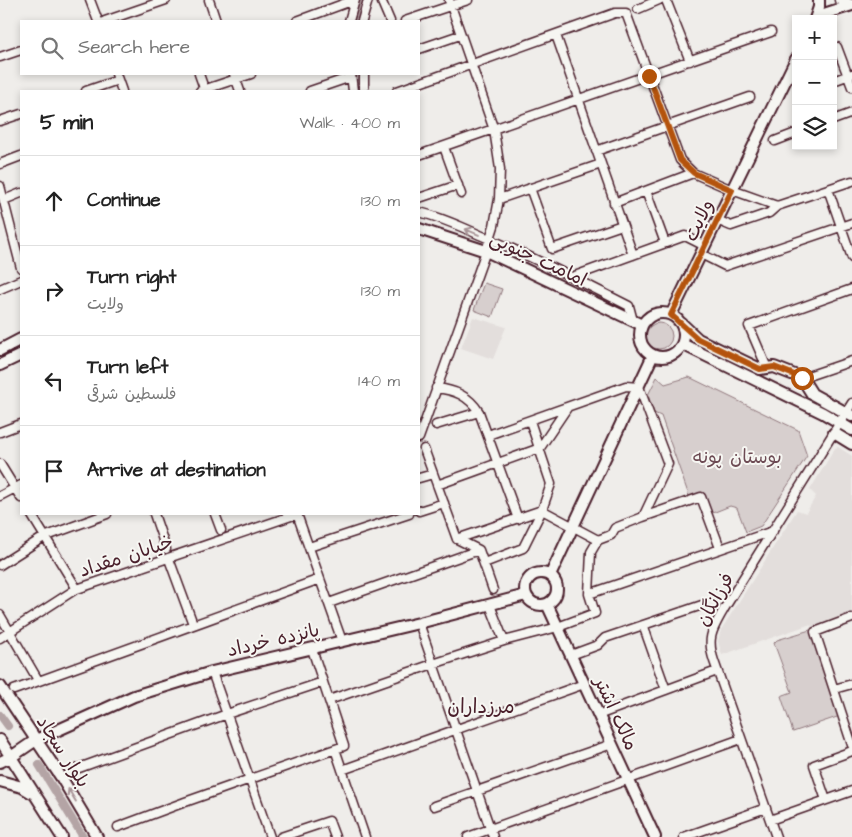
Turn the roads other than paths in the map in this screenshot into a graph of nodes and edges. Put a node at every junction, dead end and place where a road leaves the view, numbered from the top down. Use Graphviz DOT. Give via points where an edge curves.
graph roads {
  1 [pos="90,0"];
  2 [pos="166,0"];
  3 [pos="209,0"];
  4 [pos="355,0"];
  5 [pos="368,0"];
  6 [pos="382,0"];
  7 [pos="468,0"];
  8 [pos="660,0"];
  9 [pos="666,0"];
  10 [pos="819,0"];
  11 [pos="838,0"];
  12 [pos="450,3"];
  13 [pos="334,4"];
  14 [pos="852,4"];
  15 [pos="638,9"];
  16 [pos="816,15"];
  17 [pos="823,15"];
  18 [pos="98,20"];
  19 [pos="108,20"];
  20 [pos="216,20"];
  21 [pos="299,20"];
  22 [pos="349,20"];
  23 [pos="362,20"];
  24 [pos="390,20"];
  25 [pos="408,20"];
  26 [pos="771,32"];
  27 [pos="460,35"];
  28 [pos="556,35"];
  29 [pos="837,48"];
  30 [pos="420,49"];
  31 [pos="20,50"];
  32 [pos="0,58"];
  33 [pos="796,60"];
  34 [pos="690,61"];
  35 [pos="472,65"];
  36 [pos="199,75"];
  37 [pos="351,75"];
  38 [pos="364,75"];
  39 [pos="850,75"];
  40 [pos="649,76"];
  41 [pos="117,77"];
  42 [pos="235,77"];
  43 [pos="837,80"];
  44 [pos="852,87"];
  45 [pos="88,90"];
  46 [pos="122,90"];
  47 [pos="203,90"];
  48 [pos="205,90"];
  49 [pos="240,90"];
  50 [pos="313,90"];
  51 [pos="353,90"];
  52 [pos="364,90"];
  53 [pos="400,90"];
  54 [pos="750,97"];
  55 [pos="579,100"];
  56 [pos="852,113"];
  57 [pos="20,114"];
  58 [pos="837,119"];
  59 [pos="0,121"];
  60 [pos="667,127"];
  61 [pos="494,130"];
  62 [pos="792,135"];
  63 [pos="775,141"];
  64 [pos="444,147"];
  65 [pos="596,151"];
  66 [pos="420,155"];
  67 [pos="20,156"];
  68 [pos="0,164"];
  69 [pos="601,164"];
  70 [pos="694,173"];
  71 [pos="852,181"];
  72 [pos="458,185"];
  73 [pos="0,186"];
  74 [pos="530,188"];
  75 [pos="828,189"];
  76 [pos="732,190"];
  77 [pos="646,191"];
  78 [pos="20,194"];
  79 [pos="461,194"];
  80 [pos="420,198"];
  81 [pos="499,199"];
  82 [pos="4,200"];
  83 [pos="614,203"];
  84 [pos="777,206"];
  85 [pos="420,212"];
  86 [pos="717,220"];
  87 [pos="852,223"];
  88 [pos="622,225"];
  89 [pos="841,227"];
  90 [pos="422,232"];
  91 [pos="490,239"];
  92 [pos="665,243"];
  93 [pos="703,250"];
  94 [pos="486,251"];
  95 [pos="632,255"];
  96 [pos="852,258"];
  97 [pos="20,259"];
  98 [pos="572,277"];
  99 [pos="20,280"];
  100 [pos="0,289"];
  101 [pos="852,289"];
  102 [pos="671,315"];
  103 [pos="637,323"];
  104 [pos="681,323"];
  105 [pos="20,340"];
  106 [pos="682,344"];
  107 [pos="0,350"];
  108 [pos="20,355"];
  109 [pos="653,355"];
  110 [pos="852,361"];
  111 [pos="0,365"];
  112 [pos="767,368"];
  113 [pos="802,378"];
  114 [pos="639,387"];
  115 [pos="436,388"];
  116 [pos="852,403"];
  117 [pos="567,408"];
  118 [pos="479,412"];
  119 [pos="849,414"];
  120 [pos="530,421"];
  121 [pos="840,422"];
  122 [pos="20,424"];
  123 [pos="436,425"];
  124 [pos="852,430"];
  125 [pos="0,432"];
  126 [pos="834,433"];
  127 [pos="420,434"];
  128 [pos="488,436"];
  129 [pos="852,444"];
  130 [pos="540,448"];
  131 [pos="424,449"];
  132 [pos="498,463"];
  133 [pos="0,464"];
  134 [pos="433,474"];
  135 [pos="420,478"];
  136 [pos="437,485"];
  137 [pos="18,487"];
  138 [pos="0,496"];
  139 [pos="444,503"];
  140 [pos="542,510"];
  141 [pos="420,511"];
  142 [pos="32,515"];
  143 [pos="104,515"];
  144 [pos="154,515"];
  145 [pos="215,515"];
  146 [pos="294,515"];
  147 [pos="297,515"];
  148 [pos="407,515"];
  149 [pos="644,517"];
  150 [pos="518,519"];
  151 [pos="573,526"];
  152 [pos="221,530"];
  153 [pos="773,531"];
  154 [pos="44,537"];
  155 [pos="457,539"];
  156 [pos="598,540"];
  157 [pos="309,547"];
  158 [pos="166,548"];
  159 [pos="720,548"];
  160 [pos="479,550"];
  161 [pos="169,558"];
  162 [pos="484,563"];
  163 [pos="0,566"];
  164 [pos="550,576"];
  165 [pos="320,579"];
  166 [pos="76,589"];
  167 [pos="493,590"];
  168 [pos="589,594"];
  169 [pos="526,595"];
  170 [pos="329,603"];
  171 [pos="547,604"];
  172 [pos="490,605"];
  173 [pos="702,605"];
  174 [pos="0,615"];
  175 [pos="852,618"];
  176 [pos="419,623"];
  177 [pos="194,624"];
  178 [pos="643,625"];
  179 [pos="558,627"];
  180 [pos="10,632"];
  181 [pos="0,638"];
  182 [pos="342,641"];
  183 [pos="504,641"];
  184 [pos="312,649"];
  185 [pos="571,655"];
  186 [pos="433,664"];
  187 [pos="717,671"];
  188 [pos="212,672"];
  189 [pos="38,680"];
  190 [pos="323,682"];
  191 [pos="584,684"];
  192 [pos="852,684"];
  193 [pos="0,686"];
  194 [pos="834,689"];
  195 [pos="14,690"];
  196 [pos="666,690"];
  197 [pos="329,700"];
  198 [pos="227,714"];
  199 [pos="598,715"];
  200 [pos="456,729"];
  201 [pos="741,739"];
  202 [pos="36,740"];
  203 [pos="612,744"];
  204 [pos="852,745"];
  205 [pos="4,749"];
  206 [pos="334,749"];
  207 [pos="850,752"];
  208 [pos="0,762"];
  209 [pos="852,762"];
  210 [pos="79,768"];
  211 [pos="342,770"];
  212 [pos="250,778"];
  213 [pos="628,780"];
  214 [pos="0,781"];
  215 [pos="477,791"];
  216 [pos="852,791"];
  217 [pos="36,796"];
  218 [pos="826,800"];
  219 [pos="434,806"];
  220 [pos="766,808"];
  221 [pos="770,820"];
  222 [pos="118,827"];
  223 [pos="492,833"];
  224 [pos="62,837"];
  225 [pos="96,837"];
  226 [pos="270,837"];
  227 [pos="281,837"];
  228 [pos="335,837"];
  229 [pos="365,837"];
  230 [pos="468,837"];
  231 [pos="655,837"];
  232 [pos="684,837"];
  233 [pos="776,837"];
  1 -- 18 [label="street"];
  2 -- 19 [label="street"];
  3 -- 20 [label="street"];
  4 -- 13 [label="street"];
  4 -- 22 [label="street"];
  5 -- 23 [label="street"];
  6 -- 24 [label="street"];
  7 -- 12 [label="street"];
  8 -- 15 [label="street"];
  9 -- 34 [label="street"];
  10 -- 16 [label="street"];
  11 -- 14 [label="street"];
  12 -- 25 [label="street"];
  12 -- 27 [label="street"];
  13 -- 21 [label="street"];
  14 -- 17 [label="street"];
  26 -- 34 [label="street"];
  27 -- 30 [label="street"];
  27 -- 35 [label="street"];
  28 -- 35 [label="street"];
  28 -- 40 [label="street" via="626,12"];
  28 -- 55 [label="street"];
  29 -- 39 [label="street"];
  31 -- 32 [label="street"];
  33 -- 76 [label="street, ولایت"];
  34 -- 40 [label="street"];
  35 -- 53 [label="street"];
  35 -- 61 [label="street"];
  36 -- 47 [label="street"];
  37 -- 50 [label="street"];
  37 -- 51 [label="street"];
  38 -- 52 [label="street"];
  39 -- 43 [label="street"];
  39 -- 44 [label="street"];
  40 -- 55 [label="street"];
  40 -- 60 [label="street"];
  41 -- 45 [label="street"];
  41 -- 46 [label="street"];
  42 -- 48 [label="street"];
  42 -- 49 [label="street"];
  54 -- 60 [label="street"];
  55 -- 61 [label="street"];
  55 -- 65 [label="street"];
  56 -- 58 [label="street"];
  57 -- 59 [label="street"];
  60 -- 65 [label="street"];
  60 -- 70 [label="street" via="680,160"];
  61 -- 64 [label="street"];
  61 -- 81 [label="street" via="500,169"];
  62 -- 63 [label="street"];
  64 -- 66 [label="street"];
  64 -- 72 [label="street"];
  65 -- 69 [label="street"];
  67 -- 68 [label="street"];
  69 -- 74 [label="street"];
  69 -- 83 [label="street"];
  70 -- 76 [label="street"];
  70 -- 77 [label="street"];
  71 -- 75 [label="street"];
  72 -- 79 [label="street"];
  72 -- 80 [label="street"];
  73 -- 82 [label="street"];
  74 -- 81 [label="street"];
  74 -- 88 [label="street" via="552,249"];
  75 -- 84 [label="street"];
  75 -- 89 [label="street"];
  76 -- 84 [label="street"];
  76 -- 86 [label="street, ولایت"];
  77 -- 83 [label="street"];
  77 -- 92 [label="street"];
  78 -- 82 [label="street"];
  81 -- 91 [label="street"];
  82 -- 97 [label="street"];
  83 -- 88 [label="street"];
  84 -- 86 [label="street" via="769,213 731,226"];
  91 -- 85 [label="street, one-way"];
  86 -- 93 [label="street, ولایت"];
  87 -- 89 [label="street"];
  88 -- 95 [label="street"];
  89 -- 93 [label="street" via="725,266"];
  89 -- 96 [label="street"];
  90 -- 94 [label="street, امامت جنوبی"];
  91 -- 94 [label="street"];
  91 -- 98 [label="street"];
  92 -- 93 [label="street" via="685,236"];
  92 -- 95 [label="street"];
  93 -- 102 [label="street, ولایت"];
  94 -- 103 [label="street, امامت جنوبی"];
  94 -- 115 [label="street"];
  95 -- 98 [label="street"];
  98 -- 103 [label="street" via="629,306"];
  99 -- 100 [label="street"];
  101 -- 112 [label="street" via="749,326"];
  102 -- 103 [label="street" via="651,315"];
  102 -- 104 [label="street"];
  103 -- 109 [label="street" via="643,346"];
  104 -- 106 [label="street"];
  104 -- 112 [label="street" via="698,339 760,369"];
  105 -- 107 [label="street"];
  106 -- 109 [label="street" via="668,356"];
  106 -- 121 [label="street"];
  108 -- 111 [label="street"];
  109 -- 114 [label="street"];
  110 -- 113 [label="street"];
  112 -- 113 [label="street" via="774,367"];
  113 -- 119 [label="street" via="812,394"];
  114 -- 117 [label="street" via="626,386"];
  114 -- 149 [label="street" via="668,464"];
  114 -- 151 [label="street"];
  115 -- 118 [label="street" via="461,394 474,403"];
  115 -- 127 [label="street"];
  116 -- 119 [label="street, فرزانگان"];
  117 -- 120 [label="street"];
  117 -- 130 [label="street"];
  118 -- 123 [label="street"];
  118 -- 128 [label="street"];
  119 -- 121 [label="street, فرزانگان"];
  120 -- 128 [label="street"];
  120 -- 130 [label="street"];
  121 -- 124 [label="street"];
  121 -- 126 [label="street, فرزانگان"];
  122 -- 125 [label="street"];
  126 -- 129 [label="street"];
  126 -- 153 [label="street, فرزانگان"];
  128 -- 132 [label="street"];
  130 -- 132 [label="street"];
  130 -- 140 [label="street" via="551,484"];
  131 -- 134 [label="street"];
  132 -- 136 [label="street"];
  132 -- 150 [label="street"];
  133 -- 137 [label="street"];
  134 -- 135 [label="street"];
  134 -- 136 [label="street"];
  136 -- 139 [label="street"];
  137 -- 138 [label="street"];
  139 -- 141 [label="street"];
  139 -- 155 [label="street"];
  140 -- 150 [label="street"];
  140 -- 151 [label="street"];
  140 -- 162 [label="street" via="523,548"];
  142 -- 154 [label="street, خیابان مقداد"];
  143 -- 154 [label="street"];
  144 -- 158 [label="street"];
  145 -- 152 [label="street"];
  146 -- 161 [label="street, خیابان مقداد"];
  147 -- 157 [label="street"];
  148 -- 157 [label="street"];
  149 -- 156 [label="street" via="615,528 610,535"];
  149 -- 159 [label="street" via="701,497"];
  150 -- 155 [label="street"];
  151 -- 156 [label="street"];
  151 -- 164 [label="street"];
  153 -- 159 [label="street"];
  153 -- 187 [label="street, فرزانگان" via="713,629 710,644"];
  154 -- 163 [label="street"];
  154 -- 166 [label="street, خیابان مقداد"];
  155 -- 160 [label="street"];
  156 -- 168 [label="street" via="591,552"];
  157 -- 165 [label="street"];
  159 -- 168 [label="street"];
  160 -- 162 [label="street"];
  160 -- 170 [label="street"];
  161 -- 166 [label="street, خیابان مقداد"];
  161 -- 177 [label="street"];
  162 -- 167 [label="street"];
  164 -- 169 [label="street" via="540,573 531,576 525,585"];
  164 -- 171 [label="street" via="556,583 557,592"];
  165 -- 170 [label="street"];
  165 -- 177 [label="street"];
  166 -- 180 [label="street"];
  168 -- 179 [label="street" via="595,613"];
  169 -- 171 [label="street" via="533,603"];
  169 -- 172 [label="street, پانزده خرداد"];
  170 -- 182 [label="street"];
  171 -- 179 [label="street, مالک اشتر"];
  172 -- 176 [label="street, پانزده خرداد"];
  172 -- 183 [label="street"];
  173 -- 178 [label="street"];
  174 -- 180 [label="street"];
  175 -- 194 [label="street" via="815,632"];
  176 -- 182 [label="street, پانزده خرداد"];
  176 -- 186 [label="street"];
  177 -- 189 [label="street"];
  178 -- 185 [label="street" via="605,638 598,645"];
  178 -- 196 [label="street"];
  179 -- 183 [label="street"];
  179 -- 185 [label="street, مالک اشتر"];
  180 -- 181 [label="street"];
  180 -- 189 [label="street"];
  182 -- 184 [label="street, پانزده خرداد"];
  183 -- 186 [label="street"];
  184 -- 188 [label="street, پانزده خرداد"];
  184 -- 190 [label="street"];
  185 -- 191 [label="street, مالک اشتر"];
  186 -- 197 [label="street"];
  186 -- 200 [label="street"];
  187 -- 196 [label="street"];
  187 -- 201 [label="street, فرزانگان"];
  188 -- 198 [label="street"];
  188 -- 202 [label="street, پانزده خرداد" via="134,696"];
  189 -- 195 [label="street"];
  190 -- 197 [label="street"];
  190 -- 198 [label="street"];
  191 -- 199 [label="street, مالک اشتر"];
  191 -- 200 [label="street"];
  192 -- 194 [label="street"];
  193 -- 202 [label="street, بلوار سجاد"];
  194 -- 204 [label="street"];
  196 -- 199 [label="street"];
  197 -- 206 [label="street" via="344,746"];
  198 -- 210 [label="street"];
  198 -- 212 [label="street"];
  199 -- 203 [label="street, مالک اشتر"];
  200 -- 211 [label="street"];
  200 -- 215 [label="street"];
  201 -- 213 [label="street"];
  201 -- 220 [label="street, فرزانگان"];
  202 -- 205 [label="street, پانزده خرداد"];
  225 -- 202 [label="street, بلوار سجاد, one-way"];
  203 -- 213 [label="street, مالک اشتر"];
  203 -- 215 [label="street"];
  205 -- 208 [label="street, پانزده خرداد"];
  205 -- 217 [label="street"];
  206 -- 211 [label="street"];
  206 -- 212 [label="street"];
  207 -- 209 [label="street"];
  207 -- 218 [label="street" via="814,765"];
  211 -- 229 [label="street"];
  212 -- 222 [label="street"];
  212 -- 226 [label="street"];
  213 -- 223 [label="street"];
  213 -- 231 [label="street, مالک اشتر"];
  214 -- 217 [label="street" via="22,787"];
  215 -- 219 [label="street"];
  215 -- 223 [label="street"];
  216 -- 218 [label="street"];
  217 -- 224 [label="street"];
  218 -- 221 [label="street"];
  220 -- 221 [label="street, فرزانگان"];
  220 -- 232 [label="street"];
  221 -- 233 [label="street, فرزانگان"];
  223 -- 230 [label="street"];
  227 -- 228 [label="street" via="330,821"];
}
